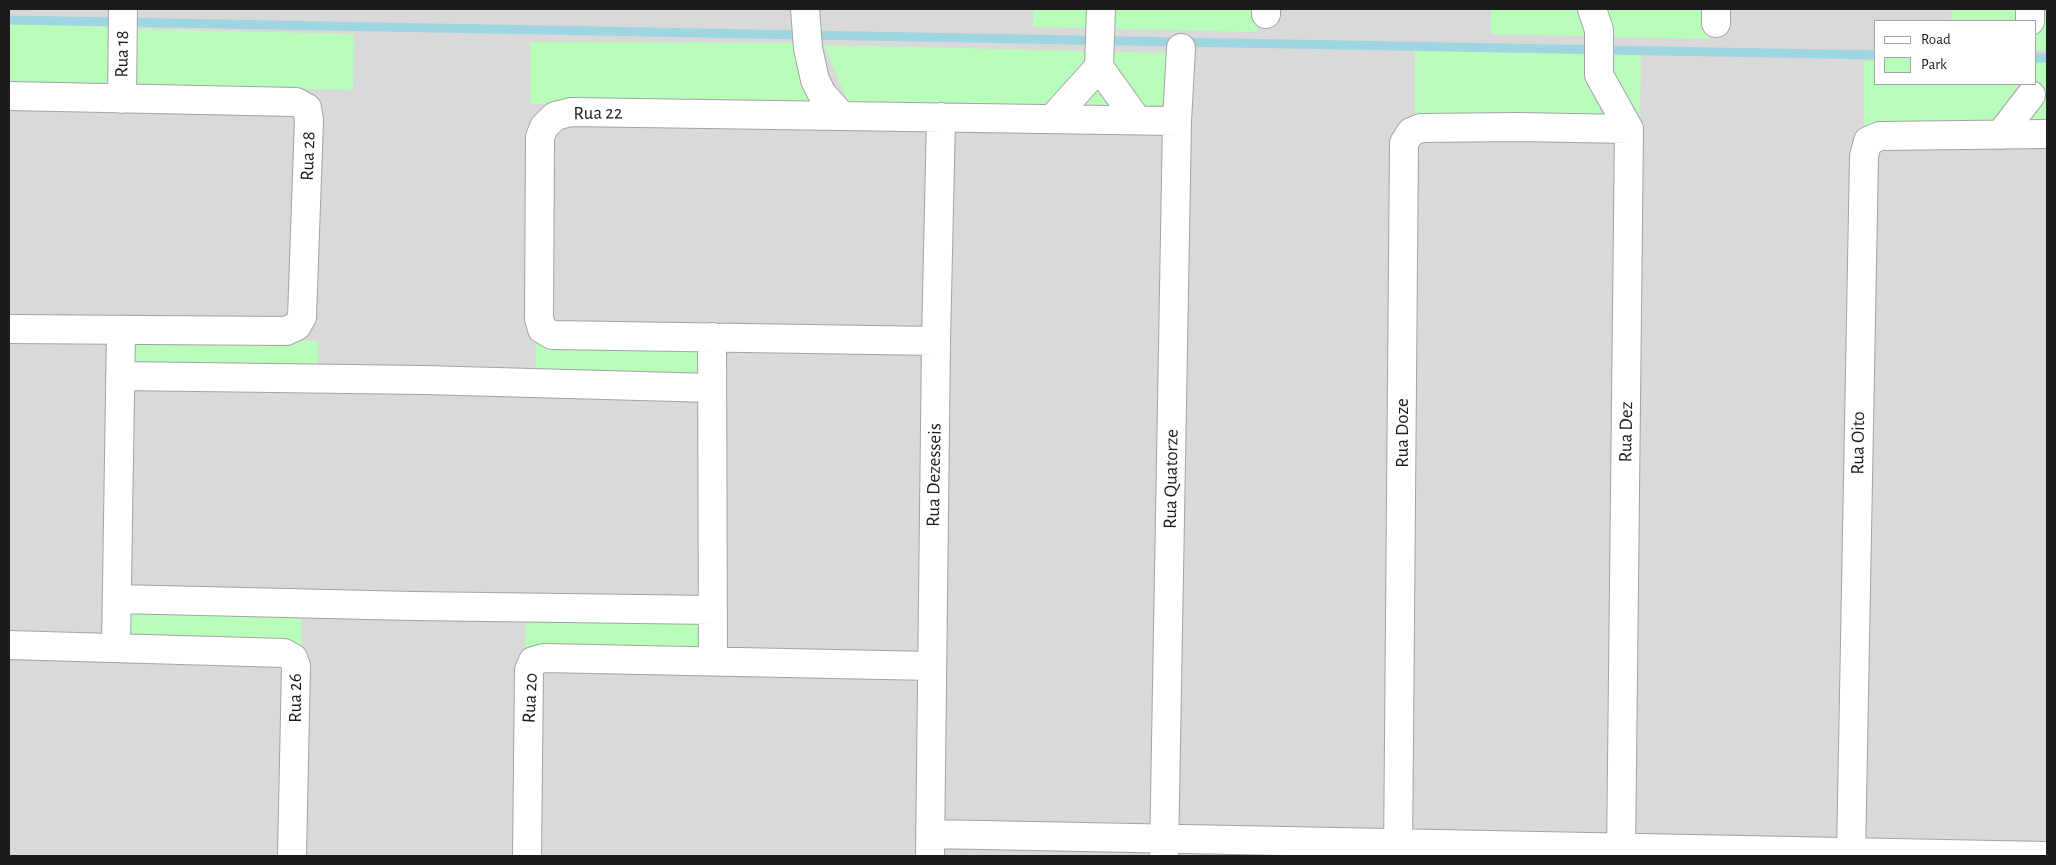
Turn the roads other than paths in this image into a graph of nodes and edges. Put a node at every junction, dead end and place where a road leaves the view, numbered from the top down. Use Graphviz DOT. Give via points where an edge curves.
graph roads {
  1 [pos="123,9"];
  2 [pos="1101,14"];
  3 [pos="807,27"];
  4 [pos="1597,31"];
  5 [pos="1181,48"];
  6 [pos="1099,63"];
  7 [pos="2031,89"];
  8 [pos="9,96"];
  9 [pos="122,98"];
  10 [pos="841,115"];
  11 [pos="941,117"];
  12 [pos="1052,119"];
  13 [pos="1137,120"];
  14 [pos="1178,121"];
  15 [pos="2047,125"];
  16 [pos="1629,129"];
  17 [pos="2047,134"];
  18 [pos="1989,136"];
  19 [pos="9,330"];
  20 [pos="121,330"];
  21 [pos="712,336"];
  22 [pos="936,340"];
  23 [pos="120,376"];
  24 [pos="712,388"];
  25 [pos="117,599"];
  26 [pos="713,610"];
  27 [pos="9,645"];
  28 [pos="116,648"];
  29 [pos="713,660"];
  30 [pos="932,666"];
  31 [pos="930,845"];
  32 [pos="1164,847"];
  33 [pos="1398,850"];
  34 [pos="1621,852"];
  35 [pos="1851,854"];
  36 [pos="292,856"];
  37 [pos="527,856"];
  38 [pos="2045,856"];
  1 -- 9 [label="street, Rua 18"];
  2 -- 6 [label="street"];
  3 -- 10 [label="street" via="815,80 822,94"];
  4 -- 16 [label="street" via="1599,75"];
  5 -- 14 [label="street, Rua Quatorze"];
  6 -- 12 [label="street"];
  6 -- 13 [label="street"];
  7 -- 15 [label="street"];
  7 -- 18 [label="street"];
  8 -- 9 [label="street, Rua 28"];
  9 -- 20 [label="street, Rua 28" via="296,102 307,108 309,120 302,317 297,326 286,331"];
  10 -- 11 [label="street, Rua 22"];
  10 -- 21 [label="street, Rua 22" via="572,112 555,116 544,127 540,137 538,318 542,329 552,334"];
  11 -- 12 [label="street"];
  11 -- 22 [label="street, Rua Dezesseis"];
  12 -- 13 [label="street"];
  13 -- 14 [label="street"];
  14 -- 32 [label="street, Rua Quatorze"];
  16 -- 33 [label="street, Rua Doze" via="1421,128 1411,132 1404,143"];
  16 -- 34 [label="street, Rua Dez"];
  17 -- 18 [label="street"];
  18 -- 35 [label="street, Rua Oito" via="1880,136 1868,141 1864,156"];
  19 -- 20 [label="street, Rua 28"];
  20 -- 23 [label="street"];
  21 -- 22 [label="street, Rua 22"];
  21 -- 24 [label="street"];
  22 -- 30 [label="street, Rua Dezesseis"];
  23 -- 24 [label="street"];
  23 -- 25 [label="street"];
  24 -- 26 [label="street"];
  25 -- 26 [label="street"];
  25 -- 28 [label="street"];
  26 -- 29 [label="street"];
  27 -- 28 [label="street, Rua 26"];
  28 -- 36 [label="street, Rua 26" via="284,653 293,658 296,666"];
  29 -- 30 [label="street, Rua 20"];
  29 -- 37 [label="street, Rua 20" via="544,658 533,661 529,670"];
  30 -- 31 [label="street, Rua Dezesseis"];
  31 -- 32 [label="street, Rua Dezesseis" via="1052,836"];
  32 -- 33 [label="street" via="1281,841"];
  33 -- 34 [label="street" via="1512,845"];
  34 -- 35 [label="street" via="1740,850"];
  35 -- 38 [label="street"];
}
